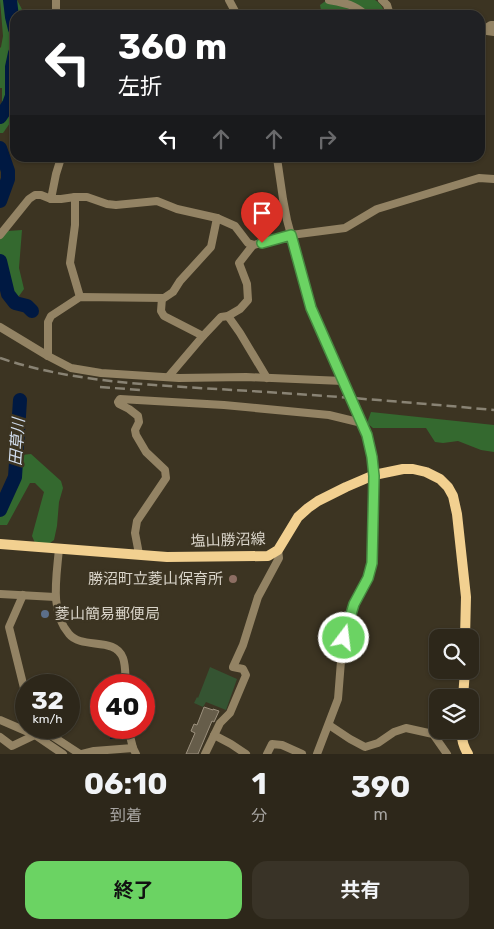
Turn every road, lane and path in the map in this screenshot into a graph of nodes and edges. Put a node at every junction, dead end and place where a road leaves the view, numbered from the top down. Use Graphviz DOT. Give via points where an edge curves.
graph roads {
  1 [pos="329,0"];
  2 [pos="360,10"];
  3 [pos="60,162"];
  4 [pos="277,162"];
  5 [pos="494,179"];
  6 [pos="75,197"];
  7 [pos="52,199"];
  8 [pos="217,218"];
  9 [pos="0,234"];
  10 [pos="291,235"];
  11 [pos="253,244"];
  12 [pos="80,296"];
  13 [pos="162,298"];
  14 [pos="228,316"];
  15 [pos="0,328"];
  16 [pos="203,336"];
  17 [pos="48,356"];
  18 [pos="169,376"];
  19 [pos="267,378"];
  20 [pos="344,383"];
  21 [pos="361,420"];
  22 [pos="374,476"];
  23 [pos="0,544"];
  24 [pos="59,548"];
  25 [pos="278,550"];
  26 [pos="139,554"];
  27 [pos="0,594"];
  28 [pos="23,595"];
  29 [pos="55,597"];
  30 [pos="465,629"];
  31 [pos="21,674"];
  32 [pos="125,674"];
  33 [pos="3,722"];
  34 [pos="329,725"];
  35 [pos="15,727"];
  36 [pos="214,735"];
  37 [pos="0,736"];
  38 [pos="29,739"];
  39 [pos="40,739"];
  40 [pos="57,739"];
  41 [pos="131,739"];
  42 [pos="462,739"];
  43 [pos="135,751"];
  44 [pos="63,754"];
  45 [pos="81,754"];
  46 [pos="206,754"];
  47 [pos="246,754"];
  48 [pos="267,754"];
  49 [pos="302,754"];
  50 [pos="317,754"];
  51 [pos="447,754"];
  52 [pos="468,754"];
  1 -- 2 [label="street" via="350,4"];
  3 -- 7 [label="street"];
  4 -- 10 [label="street"];
  5 -- 10 [label="street" via="479,178 377,209 345,228"];
  6 -- 7 [label="street"];
  6 -- 8 [label="street" via="116,205 157,201"];
  6 -- 12 [label="street" via="70,263"];
  7 -- 9 [label="street" via="41,195 29,199"];
  8 -- 11 [label="street" via="235,226 248,243"];
  8 -- 13 [label="street" via="211,247 173,292"];
  10 -- 11 [label="street"];
  10 -- 20 [label="street" via="311,308"];
  11 -- 14 [label="street" via="239,263 247,284 248,300"];
  12 -- 13 [label="street"];
  12 -- 17 [label="street" via="51,316 48,322"];
  13 -- 16 [label="street" via="161,312 164,316"];
  14 -- 16 [label="street" via="221,317"];
  14 -- 19 [label="street"];
  15 -- 17 [label="street"];
  16 -- 18 [label="street"];
  17 -- 18 [label="street" via="72,368 101,373"];
  18 -- 19 [label="street"];
  19 -- 20 [label="street"];
  20 -- 21 [label="street, bridge"];
  21 -- 22 [label="street"];
  21 -- 26 [label="street" via="224,405 120,399 119,404 138,416 136,435 146,452 165,470 166,478 137,521 135,533"];
  22 -- 25 [label="main road, 塩山勝沼線" via="308,508 298,517"];
  22 -- 30 [label="main road, 塩山勝沼線" via="413,469 440,479 448,487 458,514 466,597"];
  22 -- 34 [label="street" via="372,563 354,604 344,638 338,699"];
  23 -- 24 [label="main road, 塩山勝沼線"];
  24 -- 26 [label="main road, 塩山勝沼線"];
  24 -- 29 [label="street"];
  25 -- 26 [label="main road, 塩山勝沼線" via="268,556 167,557"];
  25 -- 36 [label="street" via="279,558 258,597 233,667 243,669 246,675 230,713 220,722"];
  27 -- 28 [label="street"];
  28 -- 29 [label="street"];
  28 -- 31 [label="street" via="9,627"];
  29 -- 32 [label="street" via="60,619 70,636 79,641 113,646 123,658"];
  33 -- 35 [label="street"];
  34 -- 50 [label="street"];
  34 -- 51 [label="street" via="366,747 406,728 424,731 433,734"];
  36 -- 46 [label="street"];
  36 -- 47 [label="street"];
  37 -- 38 [label="street" via="12,746"];
  39 -- 44 [label="street"];
  40 -- 45 [label="street"];
  41 -- 43 [label="street"];
  42 -- 52 [label="main road"];
  43 -- 45 [label="street"];
  48 -- 49 [label="street" via="272,744"];
}
